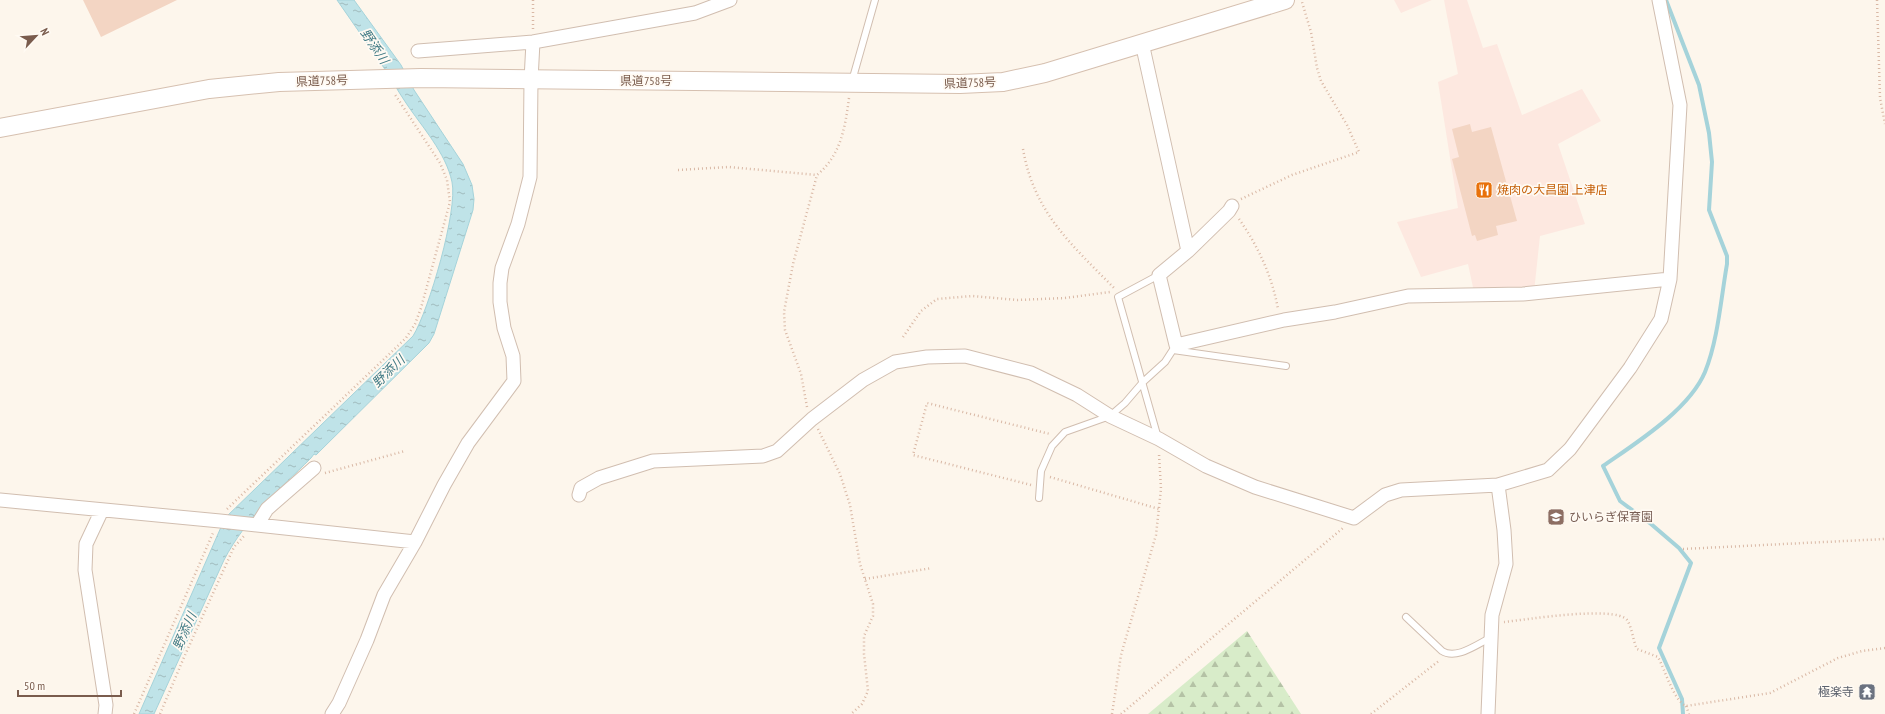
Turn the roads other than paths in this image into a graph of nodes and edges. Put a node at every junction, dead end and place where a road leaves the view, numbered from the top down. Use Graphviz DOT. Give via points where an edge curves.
graph roads {
  1 [pos="730,0"];
  2 [pos="876,0"];
  3 [pos="1659,0"];
  4 [pos="1287,1"];
  5 [pos="533,42"];
  6 [pos="1142,43"];
  7 [pos="418,51"];
  8 [pos="531,80"];
  9 [pos="851,82"];
  10 [pos="0,128"];
  11 [pos="1231,208"];
  12 [pos="1188,250"];
  13 [pos="1159,275"];
  14 [pos="1670,279"];
  15 [pos="1175,348"];
  16 [pos="1286,366"];
  17 [pos="1143,382"];
  18 [pos="1110,416"];
  19 [pos="1159,439"];
  20 [pos="310,471"];
  21 [pos="1498,485"];
  22 [pos="579,495"];
  23 [pos="1039,498"];
  24 [pos="0,500"];
  25 [pos="102,510"];
  26 [pos="254,525"];
  27 [pos="416,542"];
  28 [pos="1406,617"];
  29 [pos="1490,638"];
  30 [pos="105,714"];
  31 [pos="332,714"];
  32 [pos="1488,714"];
  1 -- 5 [label="street" via="695,13"];
  2 -- 9 [label="lane"];
  3 -- 14 [label="street" via="1680,105"];
  4 -- 6 [label="main road, 県道758号"];
  5 -- 7 [label="street"];
  5 -- 8 [label="street"];
  6 -- 9 [label="main road, 県道758号" via="1045,73 1002,82"];
  6 -- 12 [label="street"];
  8 -- 9 [label="main road, 県道758号"];
  8 -- 10 [label="main road, 県道758号" via="421,78 280,82 210,89"];
  8 -- 27 [label="street" via="530,177 518,224 502,268 500,283 500,302 504,328 513,356 514,381 468,443"];
  11 -- 12 [label="street"];
  12 -- 13 [label="street"];
  13 -- 15 [label="street"];
  13 -- 17 [label="lane" via="1118,297"];
  14 -- 15 [label="street" via="1523,294 1408,296 1280,321"];
  14 -- 21 [label="street" via="1661,319 1630,368 1570,449 1548,470"];
  15 -- 16 [label="lane"];
  15 -- 17 [label="lane" via="1165,362"];
  17 -- 18 [label="lane"];
  17 -- 19 [label="lane"];
  18 -- 19 [label="street"];
  18 -- 22 [label="street" via="1077,394 1031,373 965,356 927,357 895,362 863,380 812,419 777,451 763,456 653,461 598,478 581,488"];
  18 -- 23 [label="lane" via="1060,436 1052,446 1040,474"];
  19 -- 21 [label="street" via="1206,466 1255,487 1354,518 1385,495 1401,490"];
  20 -- 26 [label="street" via="267,509"];
  21 -- 29 [label="street" via="1506,564 1492,615"];
  24 -- 25 [label="street"];
  25 -- 26 [label="street"];
  25 -- 30 [label="street" via="86,544 85,570 106,705"];
  26 -- 27 [label="street"];
  27 -- 31 [label="street" via="384,595 367,640"];
  28 -- 29 [label="lane" via="1448,655"];
  29 -- 32 [label="street"];
}
